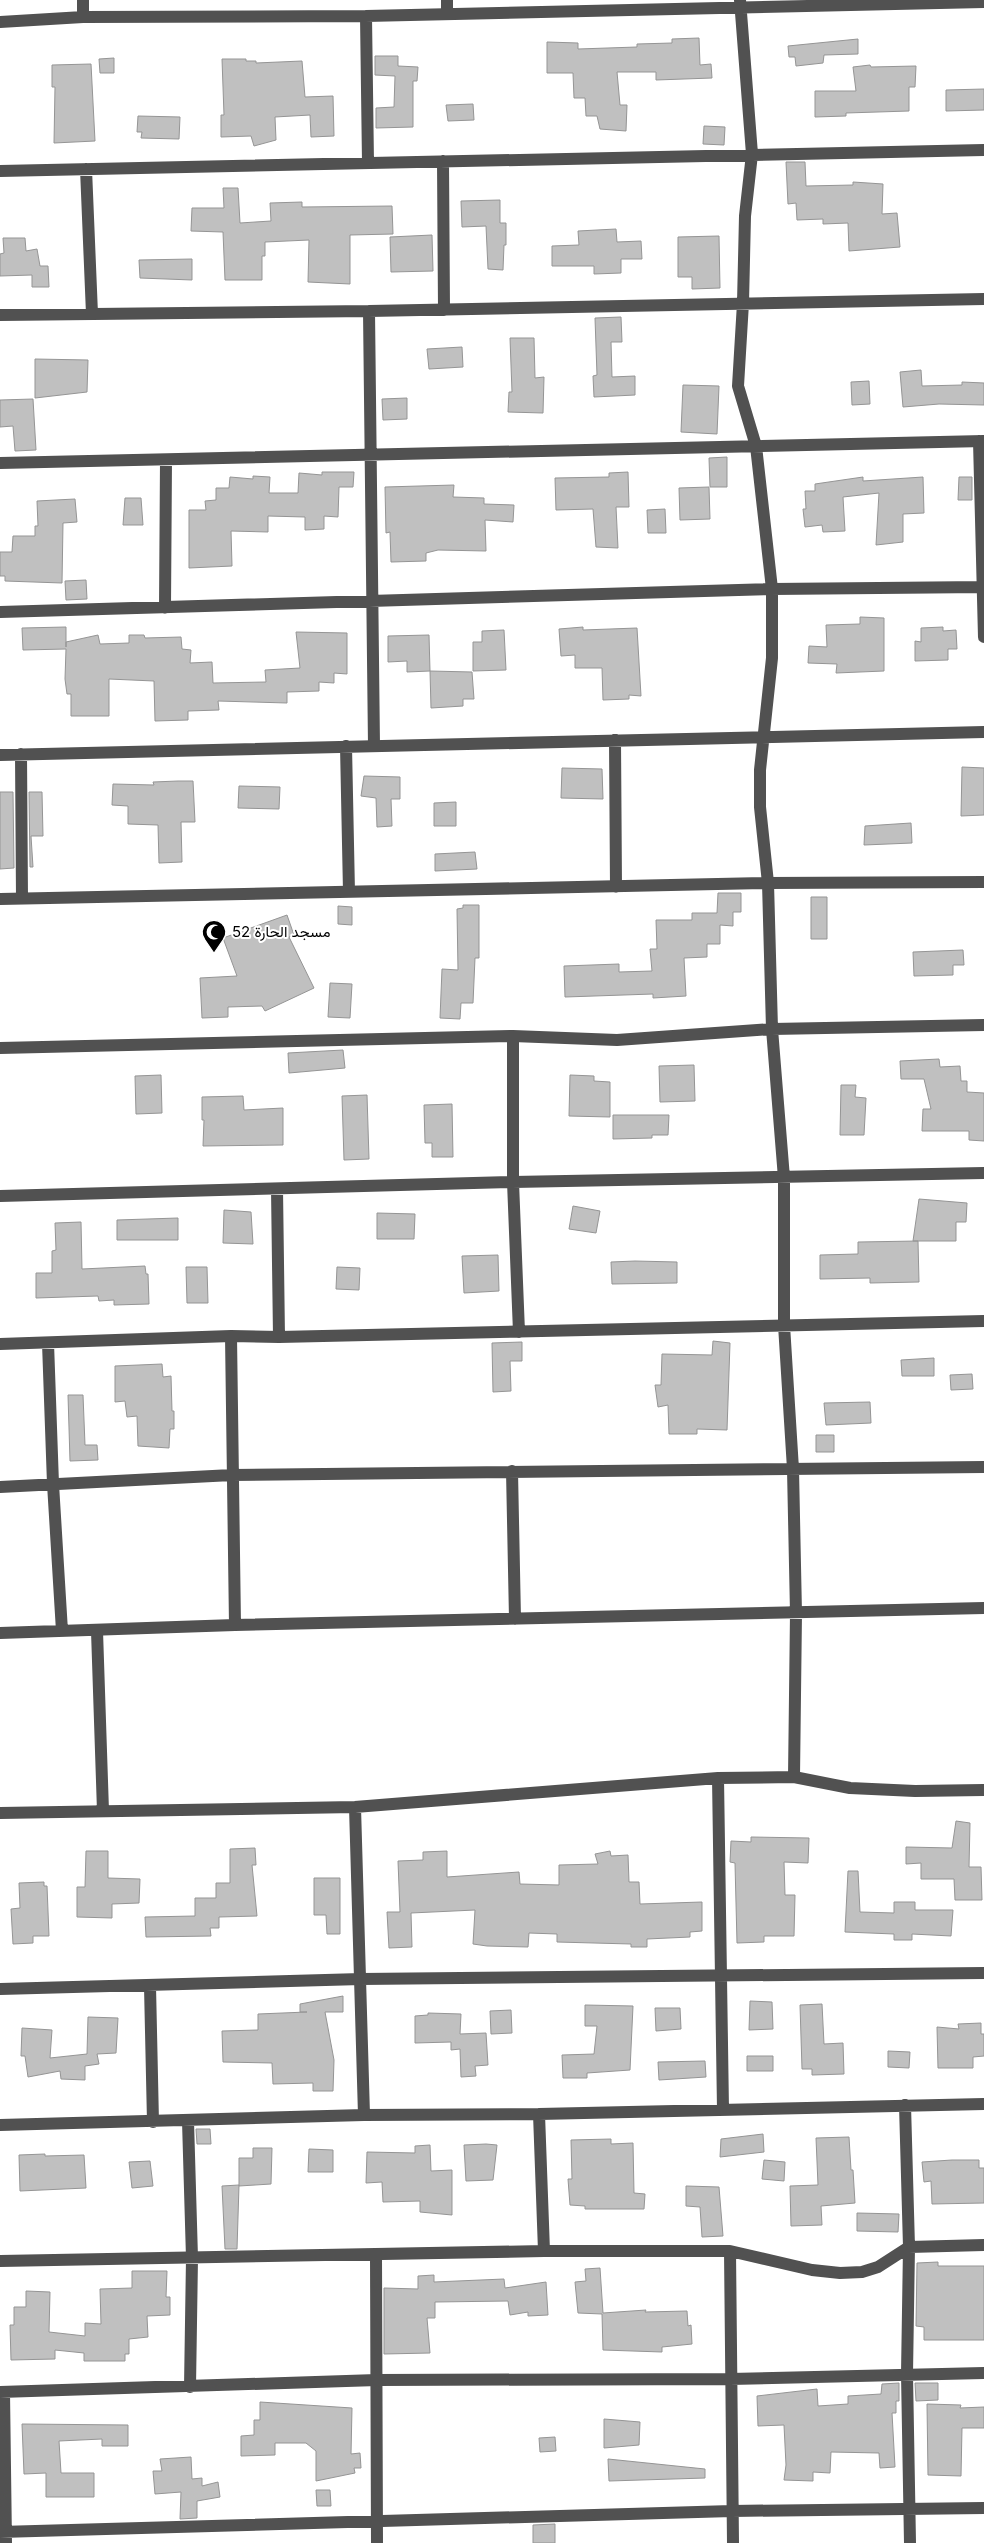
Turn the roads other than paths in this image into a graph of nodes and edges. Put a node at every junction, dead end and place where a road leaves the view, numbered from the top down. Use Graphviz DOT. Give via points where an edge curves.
graph roads {
  1 [pos="83,0"];
  2 [pos="446,0"];
  3 [pos="913,2"];
  4 [pos="984,2"];
  5 [pos="740,4"];
  6 [pos="556,6"];
  7 [pos="447,14"];
  8 [pos="366,16"];
  9 [pos="84,17"];
  10 [pos="0,22"];
  11 [pos="984,150"];
  12 [pos="752,154"];
  13 [pos="443,161"];
  14 [pos="368,163"];
  15 [pos="86,169"];
  16 [pos="0,172"];
  17 [pos="984,299"];
  18 [pos="743,303"];
  19 [pos="444,310"];
  20 [pos="370,311"];
  21 [pos="92,314"];
  22 [pos="0,315"];
  23 [pos="982,441"];
  24 [pos="756,446"];
  25 [pos="371,454"];
  26 [pos="166,460"];
  27 [pos="0,463"];
  28 [pos="983,587"];
  29 [pos="772,588"];
  30 [pos="373,601"];
  31 [pos="165,608"];
  32 [pos="0,612"];
  33 [pos="984,637"];
  34 [pos="984,732"];
  35 [pos="765,736"];
  36 [pos="615,740"];
  37 [pos="346,746"];
  38 [pos="374,746"];
  39 [pos="21,754"];
  40 [pos="0,755"];
  41 [pos="984,882"];
  42 [pos="768,883"];
  43 [pos="616,887"];
  44 [pos="349,892"];
  45 [pos="22,898"];
  46 [pos="0,899"];
  47 [pos="984,1025"];
  48 [pos="772,1029"];
  49 [pos="513,1036"];
  50 [pos="0,1048"];
  51 [pos="984,1173"];
  52 [pos="784,1178"];
  53 [pos="512,1182"];
  54 [pos="277,1189"];
  55 [pos="0,1196"];
  56 [pos="984,1320"];
  57 [pos="784,1325"];
  58 [pos="519,1332"];
  59 [pos="231,1336"];
  60 [pos="279,1337"];
  61 [pos="48,1343"];
  62 [pos="0,1344"];
  63 [pos="984,1467"];
  64 [pos="793,1469"];
  65 [pos="512,1471"];
  66 [pos="232,1475"];
  67 [pos="53,1484"];
  68 [pos="0,1487"];
  69 [pos="984,1608"];
  70 [pos="796,1613"];
  71 [pos="515,1619"];
  72 [pos="235,1625"];
  73 [pos="62,1631"];
  74 [pos="97,1631"];
  75 [pos="0,1633"];
  76 [pos="794,1777"];
  77 [pos="718,1778"];
  78 [pos="984,1790"];
  79 [pos="355,1807"];
  80 [pos="103,1811"];
  81 [pos="0,1814"];
  82 [pos="984,1973"];
  83 [pos="722,1974"];
  84 [pos="361,1979"];
  85 [pos="150,1986"];
  86 [pos="0,1989"];
  87 [pos="984,2104"];
  88 [pos="905,2105"];
  89 [pos="724,2110"];
  90 [pos="539,2114"];
  91 [pos="364,2115"];
  92 [pos="188,2121"];
  93 [pos="153,2122"];
  94 [pos="0,2125"];
  95 [pos="984,2245"];
  96 [pos="909,2247"];
  97 [pos="544,2251"];
  98 [pos="730,2251"];
  99 [pos="376,2254"];
  100 [pos="192,2258"];
  101 [pos="0,2262"];
  102 [pos="984,2373"];
  103 [pos="907,2374"];
  104 [pos="730,2379"];
  105 [pos="377,2380"];
  106 [pos="190,2387"];
  107 [pos="2,2392"];
  108 [pos="984,2508"];
  109 [pos="909,2510"];
  110 [pos="732,2511"];
  111 [pos="377,2522"];
  112 [pos="4,2536"];
  113 [pos="377,2543"];
  114 [pos="733,2543"];
  115 [pos="910,2543"];
  1 -- 9 [label="street"];
  2 -- 7 [label="street"];
  3 -- 4 [label="street"];
  3 -- 5 [label="street"];
  5 -- 6 [label="street"];
  5 -- 12 [label="street"];
  6 -- 7 [label="street"];
  7 -- 8 [label="street"];
  8 -- 9 [label="street"];
  8 -- 14 [label="street"];
  9 -- 10 [label="street"];
  11 -- 12 [label="street"];
  12 -- 13 [label="street"];
  12 -- 18 [label="street" via="745,216"];
  13 -- 14 [label="street"];
  13 -- 19 [label="street"];
  14 -- 15 [label="street"];
  15 -- 16 [label="street"];
  15 -- 21 [label="street"];
  17 -- 18 [label="street"];
  18 -- 19 [label="street"];
  18 -- 24 [label="street" via="738,386"];
  19 -- 20 [label="street"];
  20 -- 21 [label="street"];
  20 -- 25 [label="street"];
  21 -- 22 [label="street"];
  23 -- 24 [label="street"];
  23 -- 28 [label="street"];
  24 -- 25 [label="street"];
  24 -- 29 [label="street"];
  25 -- 26 [label="street"];
  25 -- 30 [label="street"];
  26 -- 27 [label="street"];
  26 -- 31 [label="street"];
  28 -- 29 [label="street"];
  28 -- 33 [label="street"];
  29 -- 30 [label="street"];
  29 -- 35 [label="street" via="772,658"];
  30 -- 31 [label="street"];
  30 -- 38 [label="street"];
  31 -- 32 [label="street"];
  34 -- 35 [label="street"];
  35 -- 36 [label="street"];
  35 -- 42 [label="street" via="760,770 760,807"];
  36 -- 38 [label="street"];
  36 -- 43 [label="street"];
  37 -- 38 [label="street"];
  37 -- 39 [label="street"];
  37 -- 44 [label="street"];
  39 -- 40 [label="street"];
  39 -- 45 [label="street"];
  41 -- 42 [label="street"];
  42 -- 43 [label="street"];
  42 -- 48 [label="street"];
  43 -- 44 [label="street"];
  44 -- 45 [label="street"];
  45 -- 46 [label="street"];
  47 -- 48 [label="street"];
  48 -- 49 [label="street" via="617,1040"];
  48 -- 52 [label="street"];
  49 -- 50 [label="street"];
  49 -- 53 [label="street"];
  51 -- 52 [label="street"];
  52 -- 53 [label="street"];
  52 -- 57 [label="street"];
  53 -- 54 [label="street"];
  53 -- 58 [label="street"];
  54 -- 55 [label="street"];
  54 -- 60 [label="street"];
  56 -- 57 [label="street"];
  57 -- 58 [label="street"];
  57 -- 64 [label="street"];
  58 -- 60 [label="street"];
  59 -- 60 [label="street"];
  59 -- 61 [label="street"];
  59 -- 66 [label="street"];
  61 -- 62 [label="street"];
  61 -- 67 [label="street"];
  63 -- 64 [label="street"];
  64 -- 65 [label="street"];
  64 -- 70 [label="street"];
  65 -- 66 [label="street"];
  65 -- 71 [label="street"];
  66 -- 67 [label="street"];
  66 -- 72 [label="street"];
  67 -- 68 [label="street"];
  67 -- 73 [label="street"];
  69 -- 70 [label="street"];
  70 -- 71 [label="street"];
  70 -- 76 [label="street"];
  71 -- 72 [label="street"];
  72 -- 74 [label="street"];
  73 -- 74 [label="street"];
  73 -- 75 [label="street"];
  74 -- 80 [label="street"];
  76 -- 77 [label="street"];
  76 -- 78 [label="street" via="850,1788"];
  77 -- 79 [label="street"];
  77 -- 83 [label="street"];
  79 -- 80 [label="street"];
  79 -- 84 [label="street"];
  80 -- 81 [label="street"];
  82 -- 83 [label="street"];
  83 -- 84 [label="street"];
  83 -- 89 [label="street"];
  84 -- 85 [label="street"];
  84 -- 91 [label="street"];
  85 -- 86 [label="street"];
  85 -- 93 [label="street"];
  87 -- 88 [label="street"];
  88 -- 89 [label="street"];
  88 -- 96 [label="street"];
  89 -- 90 [label="street"];
  90 -- 91 [label="street"];
  90 -- 97 [label="street"];
  91 -- 92 [label="street"];
  92 -- 93 [label="street"];
  92 -- 100 [label="street"];
  93 -- 94 [label="street"];
  95 -- 96 [label="street"];
  96 -- 98 [label="street" via="878,2267 840,2273 812,2270"];
  96 -- 103 [label="street"];
  97 -- 98 [label="street"];
  97 -- 99 [label="street"];
  98 -- 104 [label="street"];
  99 -- 100 [label="street"];
  99 -- 105 [label="street"];
  100 -- 101 [label="street"];
  100 -- 106 [label="street"];
  102 -- 103 [label="street"];
  103 -- 104 [label="street"];
  103 -- 109 [label="street"];
  104 -- 105 [label="street"];
  104 -- 110 [label="street"];
  105 -- 106 [label="street"];
  105 -- 111 [label="street"];
  106 -- 107 [label="street"];
  107 -- 112 [label="street"];
  108 -- 109 [label="street"];
  109 -- 110 [label="street"];
  109 -- 115 [label="street"];
  110 -- 111 [label="street"];
  110 -- 114 [label="street"];
  111 -- 112 [label="street"];
  111 -- 113 [label="street"];
}
